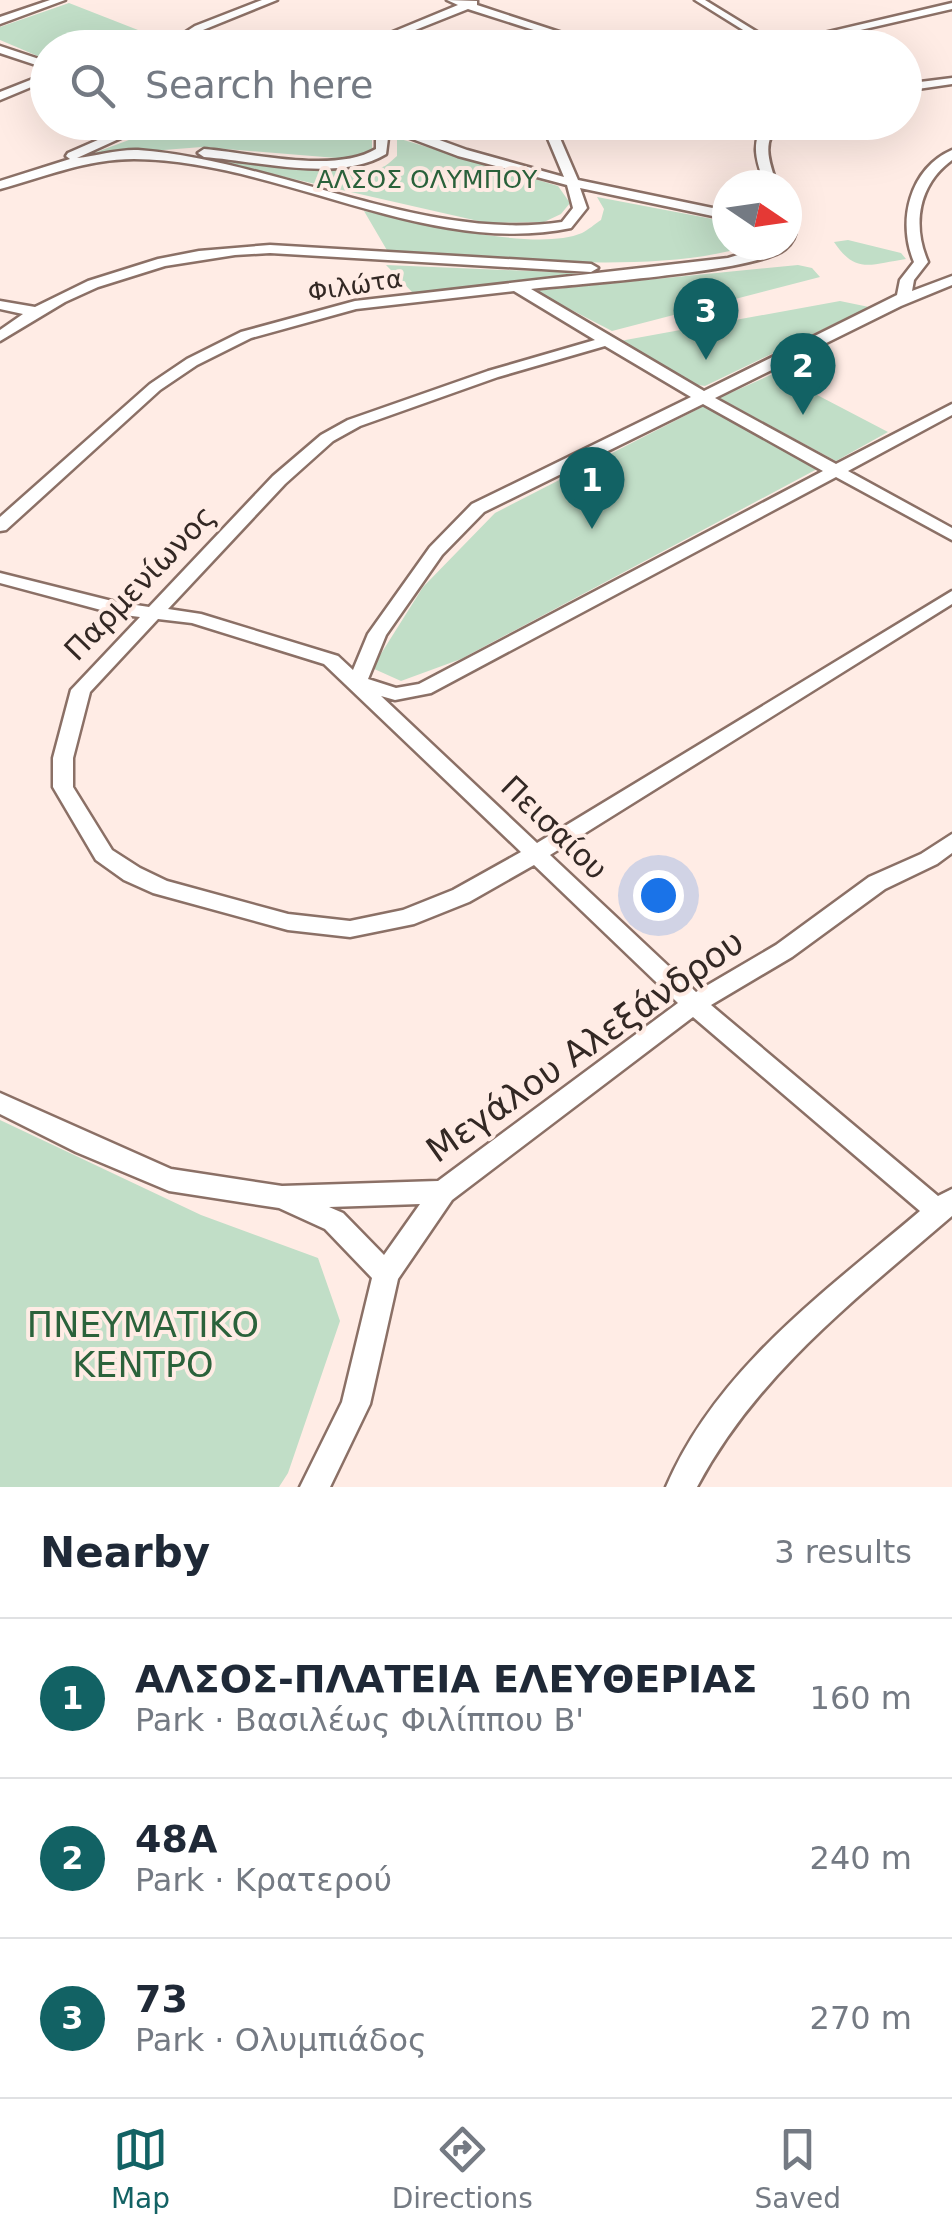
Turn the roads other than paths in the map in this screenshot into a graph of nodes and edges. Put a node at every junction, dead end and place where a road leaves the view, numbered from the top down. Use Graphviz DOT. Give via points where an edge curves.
graph roads {
  1 [pos="60,0"];
  2 [pos="272,0"];
  3 [pos="452,0"];
  4 [pos="483,0"];
  5 [pos="699,0"];
  6 [pos="468,5"];
  7 [pos="952,6"];
  8 [pos="0,21"];
  9 [pos="202,30"];
  10 [pos="405,30"];
  11 [pos="547,30"];
  12 [pos="747,30"];
  13 [pos="845,30"];
  14 [pos="0,49"];
  15 [pos="30,60"];
  16 [pos="952,82"];
  17 [pos="30,84"];
  18 [pos="922,86"];
  19 [pos="0,96"];
  20 [pos="106,140"];
  21 [pos="382,140"];
  22 [pos="420,140"];
  23 [pos="554,140"];
  24 [pos="760,140"];
  25 [pos="130,154"];
  26 [pos="952,154"];
  27 [pos="58,166"];
  28 [pos="767,170"];
  29 [pos="572,183"];
  30 [pos="0,185"];
  31 [pos="712,212"];
  32 [pos="740,260"];
  33 [pos="638,272"];
  34 [pos="952,280"];
  35 [pos="517,287"];
  36 [pos="896,303"];
  37 [pos="0,304"];
  38 [pos="39,312"];
  39 [pos="0,337"];
  40 [pos="606,341"];
  41 [pos="702,397"];
  42 [pos="952,409"];
  43 [pos="835,469"];
  44 [pos="0,526"];
  45 [pos="952,535"];
  46 [pos="0,578"];
  47 [pos="952,596"];
  48 [pos="156,613"];
  49 [pos="357,682"];
  50 [pos="952,842"];
  51 [pos="536,853"];
  52 [pos="694,1004"];
  53 [pos="0,1103"];
  54 [pos="443,1192"];
  55 [pos="282,1197"];
  56 [pos="946,1206"];
  57 [pos="386,1275"];
  58 [pos="314,1487"];
  59 [pos="681,1487"];
  1 -- 8 [label="street"];
  2 -- 9 [label="street"];
  3 -- 6 [label="street"];
  4 -- 6 [label="street"];
  5 -- 12 [label="street"];
  6 -- 10 [label="street"];
  6 -- 11 [label="street"];
  7 -- 13 [label="street"];
  14 -- 15 [label="street"];
  16 -- 18 [label="street"];
  17 -- 19 [label="street"];
  20 -- 27 [label="street"];
  21 -- 25 [label="street" via="374,158 353,164"];
  22 -- 29 [label="street"];
  23 -- 29 [label="street"];
  24 -- 28 [label="street"];
  25 -- 27 [label="street"];
  25 -- 29 [label="street" via="236,169 419,215 513,230 571,222 580,208"];
  26 -- 36 [label="street" via="922,184 912,237 921,262"];
  27 -- 30 [label="street"];
  29 -- 31 [label="street"];
  32 -- 33 [label="street, Φιλώτα"];
  33 -- 35 [label="street, Φιλώτα"];
  33 -- 38 [label="street" via="251,250 159,263"];
  34 -- 36 [label="street"];
  35 -- 40 [label="street"];
  35 -- 44 [label="street, Φιλώτα" via="336,308 234,340 155,387"];
  36 -- 41 [label="street"];
  37 -- 38 [label="street"];
  38 -- 39 [label="street"];
  40 -- 41 [label="street"];
  40 -- 48 [label="street, Παρμενίωνος" via="338,431 279,480"];
  41 -- 43 [label="street"];
  41 -- 49 [label="street" via="490,500 467,518 376,634"];
  42 -- 43 [label="street"];
  43 -- 45 [label="street"];
  43 -- 49 [label="street" via="424,690 395,694"];
  46 -- 48 [label="street"];
  47 -- 51 [label="street, Παρμενίωνος"];
  48 -- 49 [label="street" via="298,648 331,660"];
  48 -- 51 [label="street, Παρμενίωνος" via="81,690 61,769 66,796 96,845 132,874 242,912 350,929 460,896"];
  49 -- 51 [label="street, Πεισαίου"];
  50 -- 52 [label="street, Μεγάλου Αλεξάνδρου" via="877,883 784,952"];
  51 -- 52 [label="street, Πεισαίου"];
  52 -- 54 [label="street, Μεγάλου Αλεξάνδρου"];
  52 -- 56 [label="street, Πεισαίου"];
  53 -- 55 [label="street, Μεγάλου Αλεξάνδρου" via="169,1180"];
  54 -- 55 [label="street, Μεγάλου Αλεξάνδρου"];
  54 -- 57 [label="street"];
  55 -- 57 [label="street" via="334,1221"];
  56 -- 59 [label="street" via="760,1368 715,1426"];
  57 -- 58 [label="street" via="356,1404"];
}
